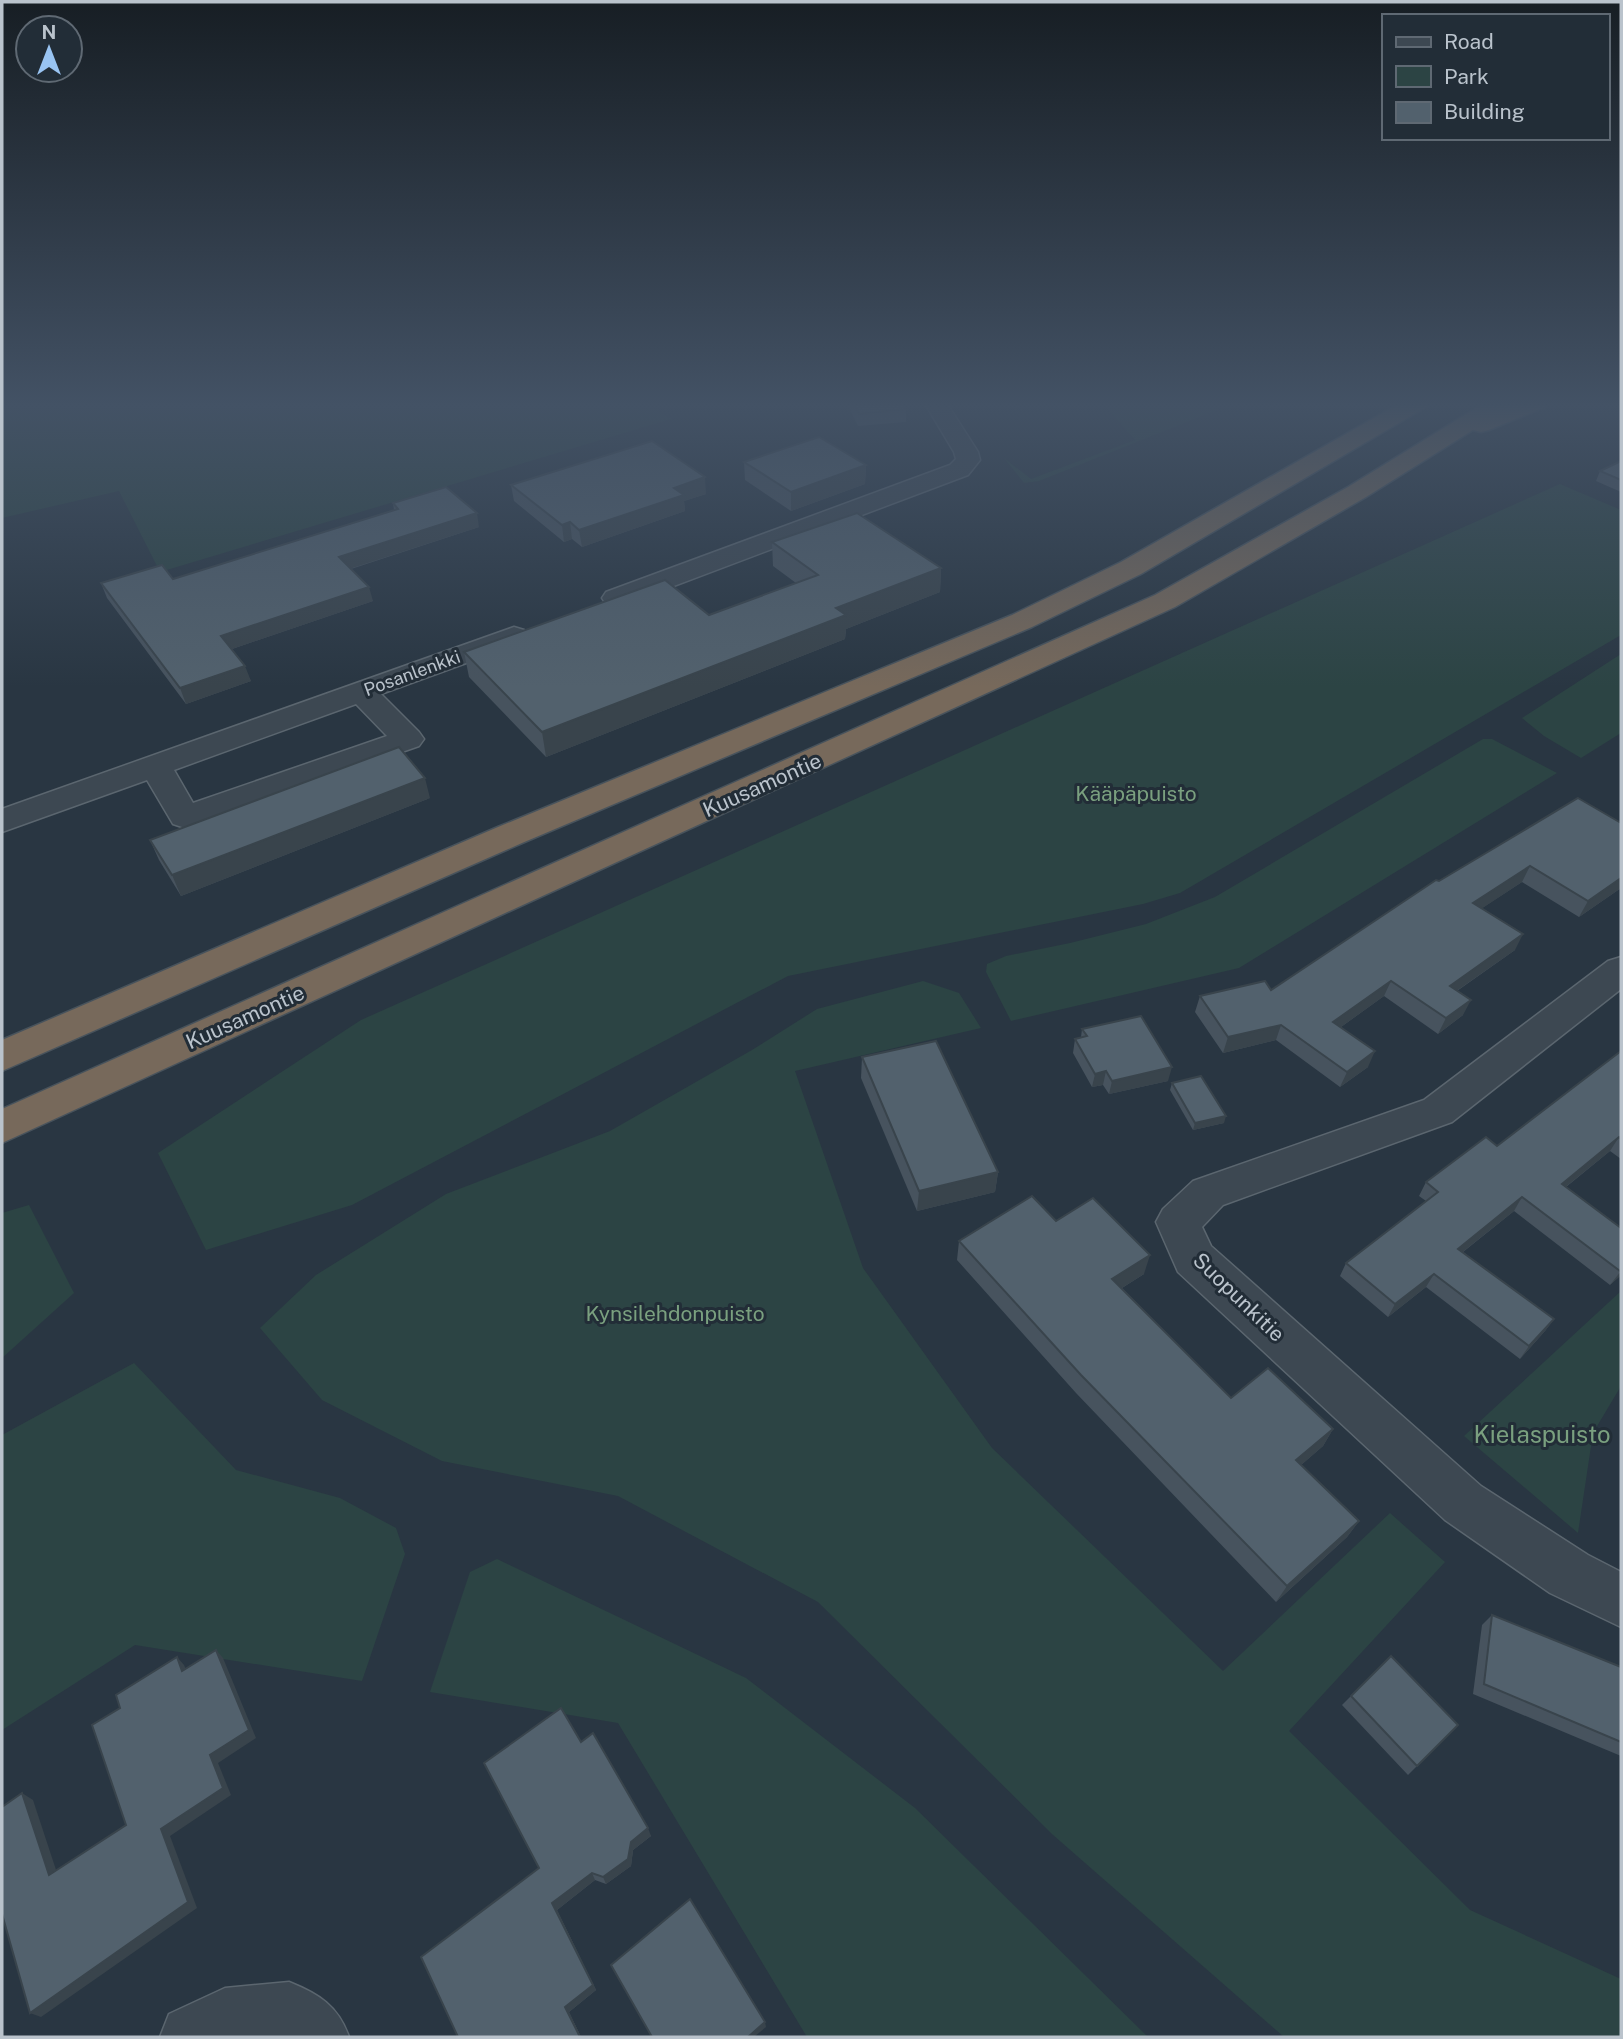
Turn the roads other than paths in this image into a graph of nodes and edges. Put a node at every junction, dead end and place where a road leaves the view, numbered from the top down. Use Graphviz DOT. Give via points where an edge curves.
graph roads {
  1 [pos="886,497"];
  2 [pos="1253,497"];
  3 [pos="1344,497"];
  4 [pos="593,607"];
  5 [pos="540,626"];
  6 [pos="360,691"];
  7 [pos="155,765"];
  8 [pos="2,821"];
  9 [pos="1621,970"];
  10 [pos="2,1056"];
  11 [pos="2,1127"];
  12 [pos="1621,1600"];
  13 [pos="192,2037"];
  14 [pos="317,2037"];
  1 -- 4 [label="street"];
  2 -- 10 [label="highway" via="1131,568 1022,621 510,835"];
  3 -- 11 [label="highway, Kuusamontie" via="1166,601"];
  5 -- 6 [label="street, Posanlenkki"];
  6 -- 7 [label="street, Posanlenkki"];
  6 -- 7 [label="street" via="408,738 185,817"];
  7 -- 8 [label="street, Posanlenkki"];
  9 -- 12 [label="street, Suopunkitie" via="1438,1111 1208,1193 1178,1222 1194,1259 1463,1503 1569,1574"];
  13 -- 14 [label="street" via="225,2020 289,2014"];
}
